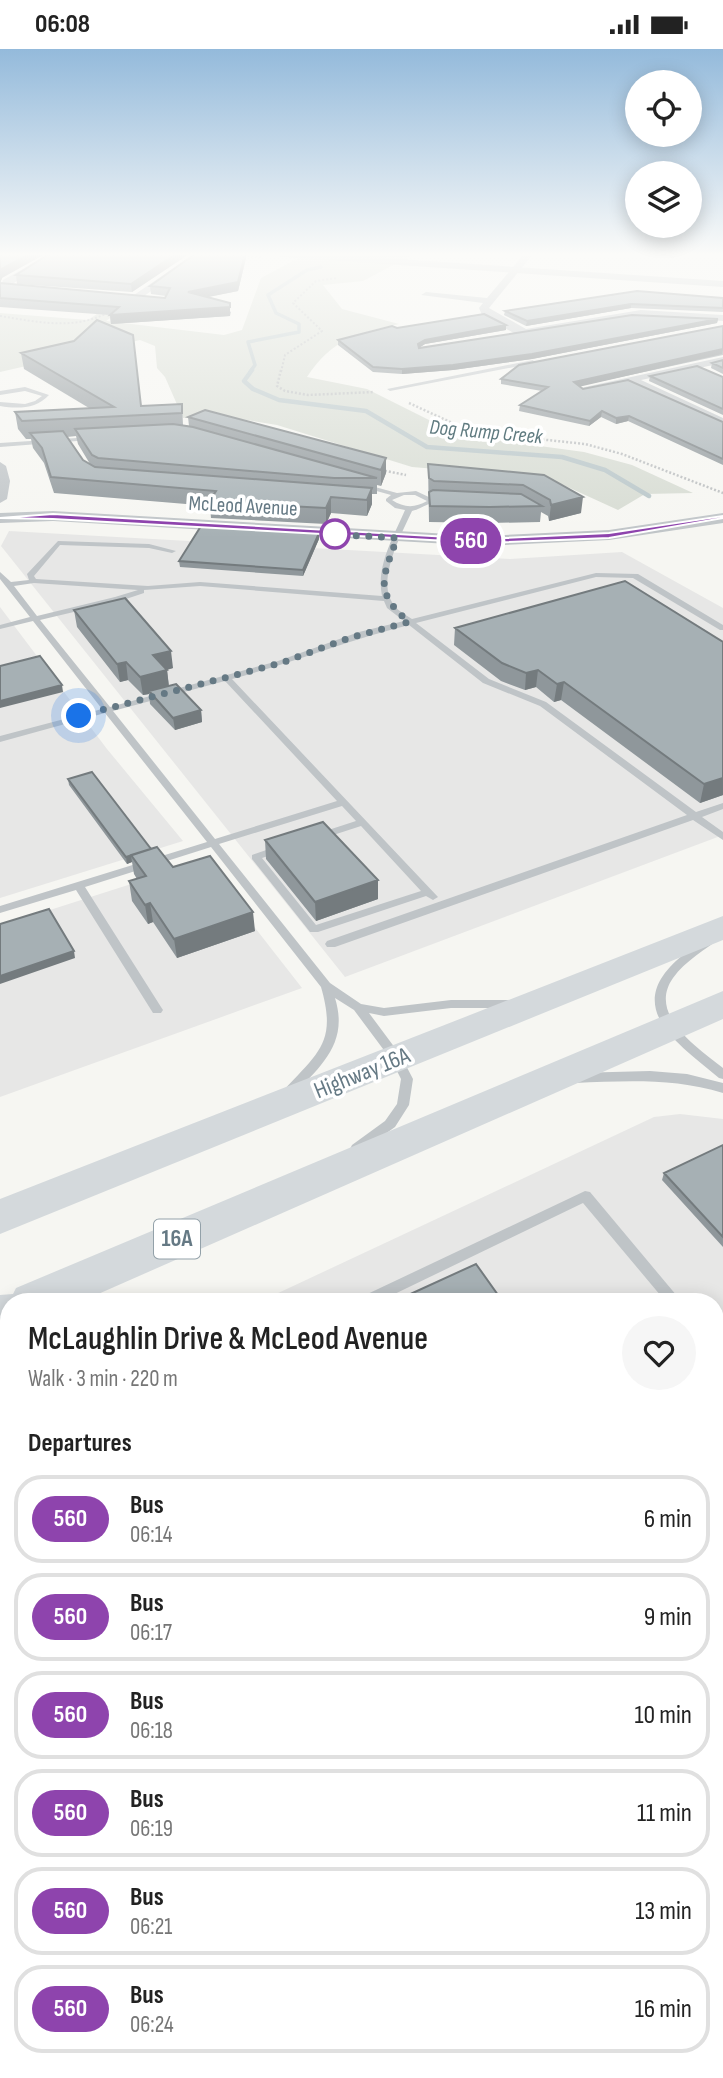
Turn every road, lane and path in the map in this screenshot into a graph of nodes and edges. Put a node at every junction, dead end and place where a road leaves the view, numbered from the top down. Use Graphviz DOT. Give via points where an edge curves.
graph roads {
  1 [pos="295,349"];
  2 [pos="723,360"];
  3 [pos="536,362"];
  4 [pos="629,379"];
  5 [pos="390,389"];
  6 [pos="582,389"];
  7 [pos="376,392"];
  8 [pos="0,393"];
  9 [pos="402,400"];
  10 [pos="0,404"];
  11 [pos="723,422"];
  12 [pos="95,437"];
  13 [pos="68,439"];
  14 [pos="0,445"];
  15 [pos="74,448"];
  16 [pos="0,466"];
  17 [pos="369,467"];
  18 [pos="408,475"];
  19 [pos="352,483"];
  20 [pos="723,493"];
  21 [pos="395,494"];
  22 [pos="0,499"];
  23 [pos="430,501"];
  24 [pos="456,502"];
  25 [pos="0,506"];
  26 [pos="409,509"];
  27 [pos="53,516"];
  28 [pos="723,518"];
  29 [pos="0,519"];
  30 [pos="397,538"];
  31 [pos="172,551"];
  32 [pos="0,574"];
  33 [pos="34,581"];
  34 [pos="9,585"];
  35 [pos="148,588"];
  36 [pos="386,599"];
  37 [pos="34,619"];
  38 [pos="409,622"];
  39 [pos="0,627"];
  40 [pos="723,628"];
  41 [pos="226,677"];
  42 [pos="108,708"];
  43 [pos="0,739"];
  44 [pos="344,802"];
  45 [pos="723,806"];
  46 [pos="693,816"];
  47 [pos="363,822"];
  48 [pos="723,837"];
  49 [pos="303,841"];
  50 [pos="212,842"];
  51 [pos="291,845"];
  52 [pos="78,885"];
  53 [pos="429,892"];
  54 [pos="441,905"];
  55 [pos="0,910"];
  56 [pos="723,928"];
  57 [pos="331,944"];
  58 [pos="326,986"];
  59 [pos="537,1004"];
  60 [pos="723,1004"];
  61 [pos="358,1007"];
  62 [pos="157,1010"];
  63 [pos="669,1027"];
  64 [pos="397,1059"];
  65 [pos="723,1075"];
  66 [pos="550,1079"];
  67 [pos="723,1089"];
  68 [pos="276,1107"];
  69 [pos="322,1177"];
  70 [pos="0,1217"];
  71 [pos="53,1293"];
  72 [pos="383,1293"];
  73 [pos="667,1293"];
  1 -- 7 [label="path" via="285,355 278,389 298,395"];
  2 -- 4 [label="street"];
  3 -- 5 [label="lane"];
  4 -- 6 [label="street"];
  4 -- 11 [label="street"];
  8 -- 10 [label="lane" via="25,389 46,395 30,404"];
  9 -- 20 [label="path" via="472,432 585,444"];
  12 -- 13 [label="lane"];
  13 -- 14 [label="lane"];
  13 -- 15 [label="lane"];
  16 -- 22 [label="street"];
  17 -- 18 [label="path"];
  19 -- 21 [label="lane"];
  21 -- 23 [label="lane" via="418,494"];
  21 -- 26 [label="lane" via="385,500"];
  23 -- 24 [label="lane"];
  23 -- 26 [label="lane"];
  25 -- 27 [label="street, McLeod Avenue"];
  26 -- 30 [label="lane"];
  27 -- 29 [label="street, McLeod Avenue"];
  27 -- 30 [label="street, McLeod Avenue"];
  28 -- 30 [label="street, McLeod Avenue" via="555,540"];
  30 -- 36 [label="lane" via="384,575"];
  31 -- 33 [label="lane" via="149,546 58,544 30,576"];
  32 -- 34 [label="lane"];
  33 -- 34 [label="lane"];
  33 -- 35 [label="lane"];
  34 -- 37 [label="lane"];
  35 -- 36 [label="lane" via="200,585"];
  35 -- 37 [label="lane"];
  36 -- 38 [label="lane"];
  37 -- 39 [label="lane"];
  37 -- 42 [label="lane"];
  38 -- 40 [label="lane" via="596,575 620,574 635,576"];
  38 -- 41 [label="lane"];
  38 -- 46 [label="lane" via="486,681 543,704"];
  41 -- 42 [label="lane"];
  41 -- 44 [label="lane"];
  42 -- 43 [label="lane"];
  42 -- 50 [label="lane"];
  44 -- 47 [label="lane"];
  44 -- 50 [label="lane"];
  45 -- 46 [label="lane"];
  46 -- 48 [label="lane"];
  46 -- 54 [label="lane"];
  47 -- 49 [label="lane"];
  47 -- 53 [label="lane"];
  50 -- 52 [label="lane"];
  50 -- 58 [label="lane"];
  51 -- 53 [label="lane" via="256,857 314,930"];
  52 -- 55 [label="lane"];
  52 -- 62 [label="lane"];
  53 -- 54 [label="lane"];
  54 -- 57 [label="lane"];
  56 -- 59 [label="main road, Highway 16A"];
  56 -- 63 [label="lane" via="663,982 661,1013"];
  58 -- 61 [label="lane"];
  58 -- 68 [label="lane" via="336,1029 327,1050"];
  59 -- 61 [label="lane" via="384,1012"];
  59 -- 64 [label="main road, Highway 16A"];
  60 -- 63 [label="main road, 16A"];
  61 -- 64 [label="lane"];
  63 -- 65 [label="lane"];
  63 -- 66 [label="main road, 16A"];
  64 -- 68 [label="main road, Highway 16A"];
  64 -- 69 [label="lane" via="407,1079 403,1105 390,1123"];
  66 -- 67 [label="lane" via="666,1075 698,1079"];
  66 -- 69 [label="main road, 16A"];
  68 -- 70 [label="main road, Highway 16A"];
  69 -- 71 [label="main road, 16A"];
  72 -- 73 [label="lane" via="585,1196"];
}
